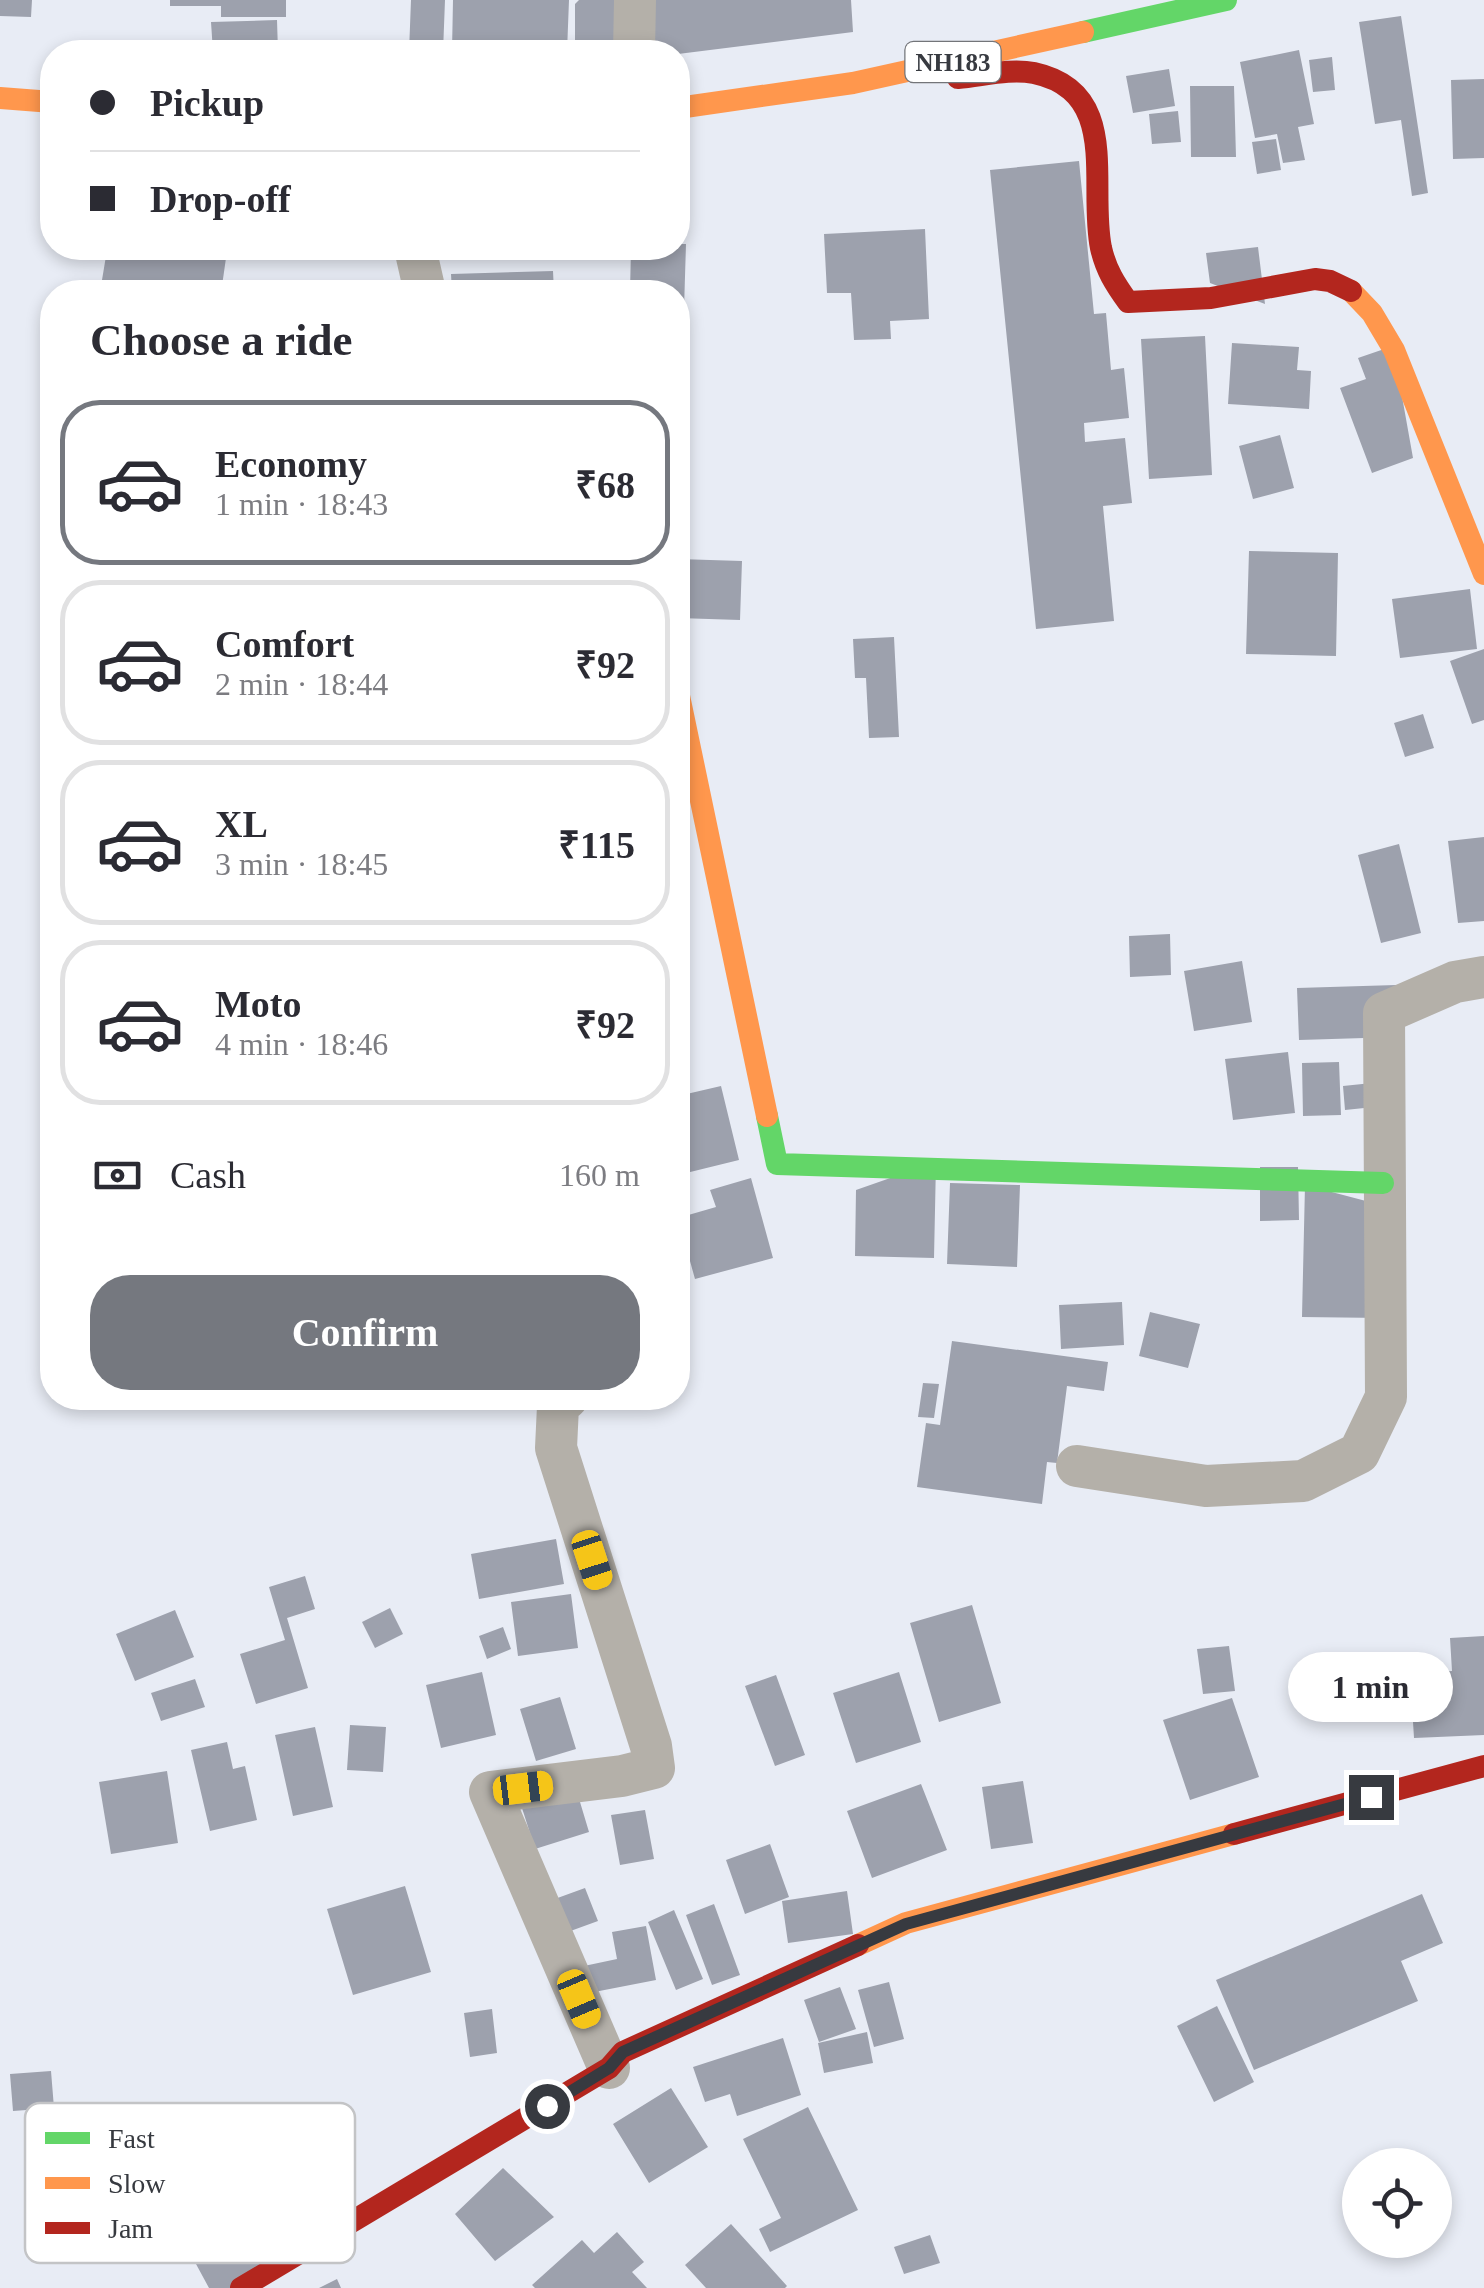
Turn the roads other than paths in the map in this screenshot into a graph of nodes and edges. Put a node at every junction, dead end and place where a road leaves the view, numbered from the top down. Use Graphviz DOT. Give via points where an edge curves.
graph roads {
  1 [pos="635,0"];
  2 [pos="1226,0"];
  3 [pos="634,40"];
  4 [pos="870,79"];
  5 [pos="0,98"];
  6 [pos="40,101"];
  7 [pos="690,107"];
  8 [pos="1484,574"];
  9 [pos="690,748"];
  10 [pos="1484,977"];
  11 [pos="1383,1183"];
  12 [pos="558,1410"];
  13 [pos="1077,1466"];
  14 [pos="1484,1766"];
  15 [pos="609,2068"];
  16 [pos="355,2220"];
  17 [pos="283,2263"];
  18 [pos="241,2288"];
  1 -- 3 [label="street"];
  2 -- 4 [label="main road, NH183"];
  4 -- 7 [label="main road, NH183"];
  4 -- 8 [label="main road" via="1034,72 1061,79 1082,96 1093,119 1098,162 1098,242 1112,289 1128,302 1211,298 1315,278 1330,278 1359,296 1394,350"];
  5 -- 6 [label="main road"];
  9 -- 11 [label="main road" via="777,1164"];
  10 -- 11 [label="street" via="1384,1012"];
  11 -- 13 [label="street" via="1386,1398 1359,1453 1304,1481 1206,1486"];
  12 -- 15 [label="street" via="556,1448 654,1768 490,1792"];
  14 -- 15 [label="main road" via="906,1924 623,2052"];
  15 -- 16 [label="main road"];
  17 -- 18 [label="main road"];
}
